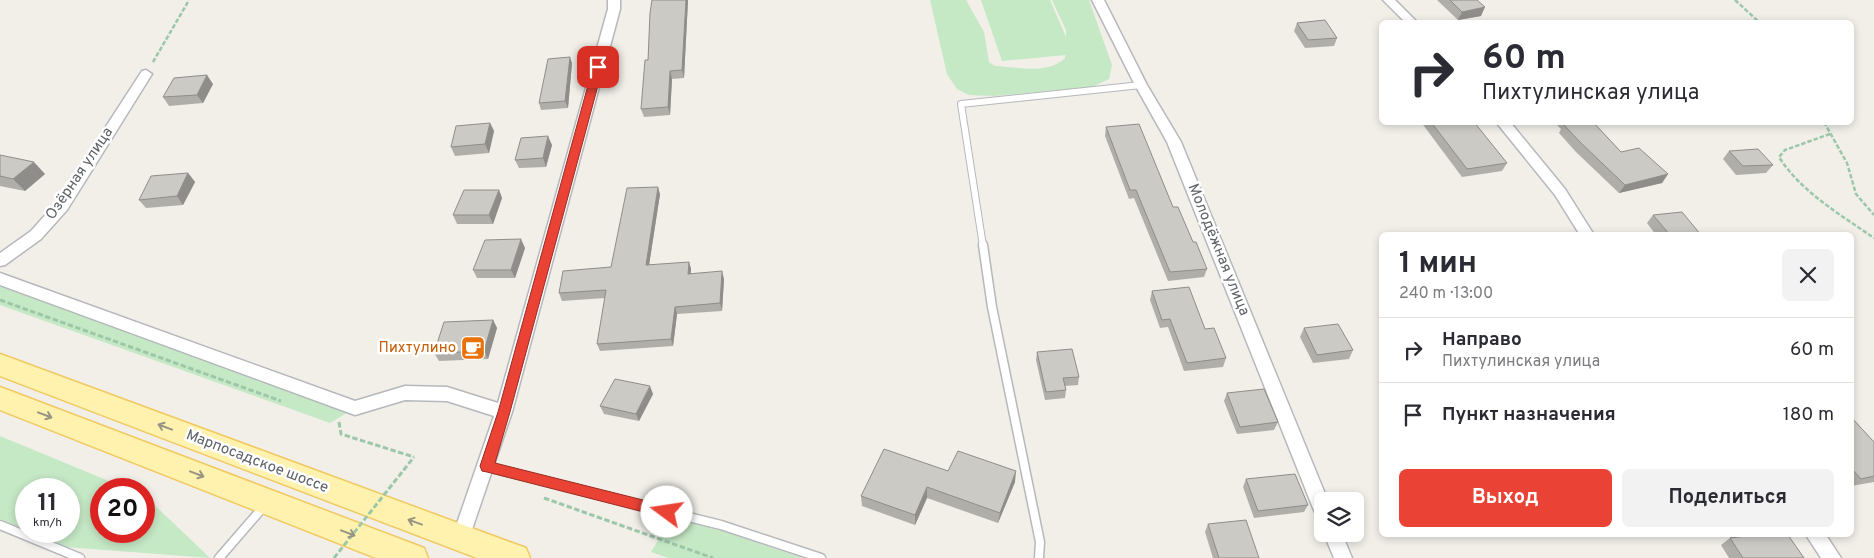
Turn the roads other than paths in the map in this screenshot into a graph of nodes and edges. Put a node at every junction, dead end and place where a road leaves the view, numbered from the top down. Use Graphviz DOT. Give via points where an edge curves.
graph roads {
  1 [pos="614,0"];
  2 [pos="1098,0"];
  3 [pos="1389,0"];
  4 [pos="1409,20"];
  5 [pos="146,74"];
  6 [pos="1141,86"];
  7 [pos="1504,125"];
  8 [pos="1586,232"];
  9 [pos="0,261"];
  10 [pos="0,279"];
  11 [pos="0,365"];
  12 [pos="0,398"];
  13 [pos="504,412"];
  14 [pos="487,466"];
  15 [pos="1316,492"];
  16 [pos="268,502"];
  17 [pos="0,525"];
  18 [pos="1816,537"];
  19 [pos="461,538"];
  20 [pos="1336,542"];
  21 [pos="80,558"];
  22 [pos="219,558"];
  23 [pos="414,558"];
  24 [pos="515,558"];
  25 [pos="822,558"];
  26 [pos="1040,558"];
  27 [pos="1343,558"];
  28 [pos="1832,558"];
  1 -- 13 [label="street"];
  2 -- 6 [label="street, Молодёжная улица"];
  3 -- 4 [label="street"];
  5 -- 9 [label="street, Озёрная улица" via="62,206 36,235"];
  6 -- 15 [label="street, Молодёжная улица" via="1174,142"];
  6 -- 26 [label="lane" via="961,104 992,307 1040,542"];
  7 -- 8 [label="street" via="1560,192"];
  10 -- 13 [label="street" via="355,408 405,393 422,393 447,394"];
  19 -- 11 [label="main road, Марпосадское шоссе, one-way"];
  12 -- 16 [label="main road, one-way"];
  13 -- 14 [label="street"];
  14 -- 19 [label="street"];
  14 -- 25 [label="lane" via="721,525"];
  16 -- 22 [label="lane"];
  16 -- 23 [label="main road, one-way"];
  17 -- 21 [label="lane"];
  18 -- 28 [label="street"];
  19 -- 24 [label="main road, Марпосадское шоссе"];
  20 -- 27 [label="street"];
}
